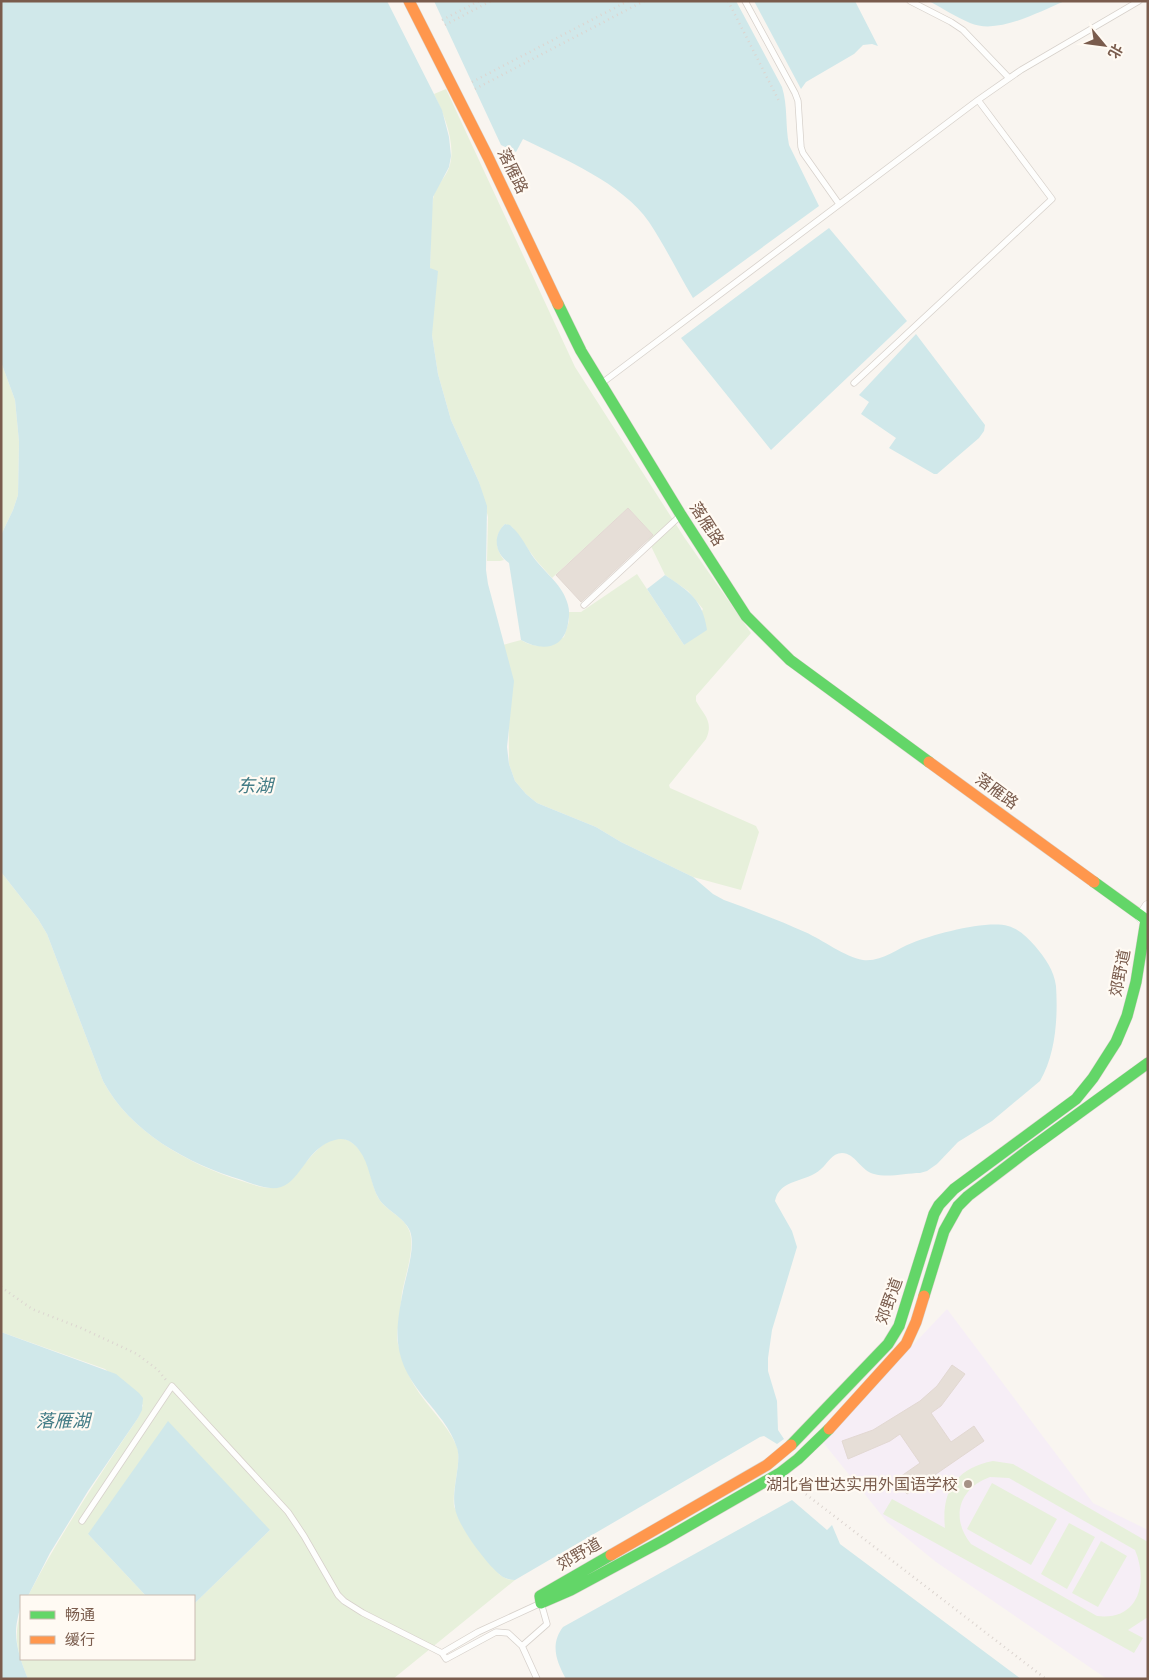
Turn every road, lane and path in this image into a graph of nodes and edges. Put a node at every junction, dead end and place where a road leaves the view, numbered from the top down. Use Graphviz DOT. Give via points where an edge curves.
graph roads {
  1 [pos="408,1"];
  2 [pos="479,1"];
  3 [pos="491,1"];
  4 [pos="628,1"];
  5 [pos="644,1"];
  6 [pos="728,1"];
  7 [pos="745,1"];
  8 [pos="910,1"];
  9 [pos="1139,1"];
  10 [pos="442,20"];
  11 [pos="445,25"];
  12 [pos="1009,78"];
  13 [pos="472,82"];
  14 [pos="475,89"];
  15 [pos="978,100"];
  16 [pos="780,103"];
  17 [pos="838,204"];
  18 [pos="854,382"];
  19 [pos="601,384"];
  20 [pos="681,515"];
  21 [pos="584,605"];
  22 [pos="1148,906"];
  23 [pos="1145,919"];
  24 [pos="1148,1063"];
  25 [pos="1,1287"];
  26 [pos="172,1386"];
  27 [pos="780,1473"];
  28 [pos="82,1521"];
  29 [pos="541,1603"];
  30 [pos="522,1646"];
  31 [pos="442,1653"];
  32 [pos="537,1679"];
  33 [pos="1046,1679"];
  1 -- 19 [label="street, 落雁路" via="488,157 581,351"];
  2 -- 10 [label="path"];
  3 -- 11 [label="path"];
  4 -- 13 [label="path"];
  5 -- 14 [label="path"];
  6 -- 16 [label="path"];
  7 -- 17 [label="lane" via="798,101 803,153"];
  8 -- 12 [label="lane" via="963,30"];
  9 -- 12 [label="lane"];
  12 -- 15 [label="lane"];
  15 -- 17 [label="lane"];
  15 -- 18 [label="lane" via="1052,200"];
  17 -- 19 [label="lane"];
  19 -- 20 [label="street, 落雁路"];
  20 -- 21 [label="lane"];
  20 -- 23 [label="street, 落雁路" via="746,616 790,660"];
  22 -- 23 [label="street, 郊野道"];
  23 -- 29 [label="street, 郊野道" via="1131,1004 1098,1071 1076,1099 954,1188 939,1205 899,1326 888,1344 775,1459 540,1596"];
  24 -- 27 [label="street" via="1027,1150 958,1206 944,1231 906,1344 817,1442"];
  25 -- 26 [label="path" via="32,1309 137,1354"];
  26 -- 28 [label="lane"];
  26 -- 31 [label="lane" via="288,1512 344,1601"];
  27 -- 29 [label="street" via="662,1541"];
  27 -- 33 [label="path"];
  29 -- 30 [label="lane" via="547,1624"];
  29 -- 31 [label="lane" via="478,1632"];
  30 -- 31 [label="lane" via="508,1633 496,1632 446,1659"];
  30 -- 32 [label="lane"];
}
